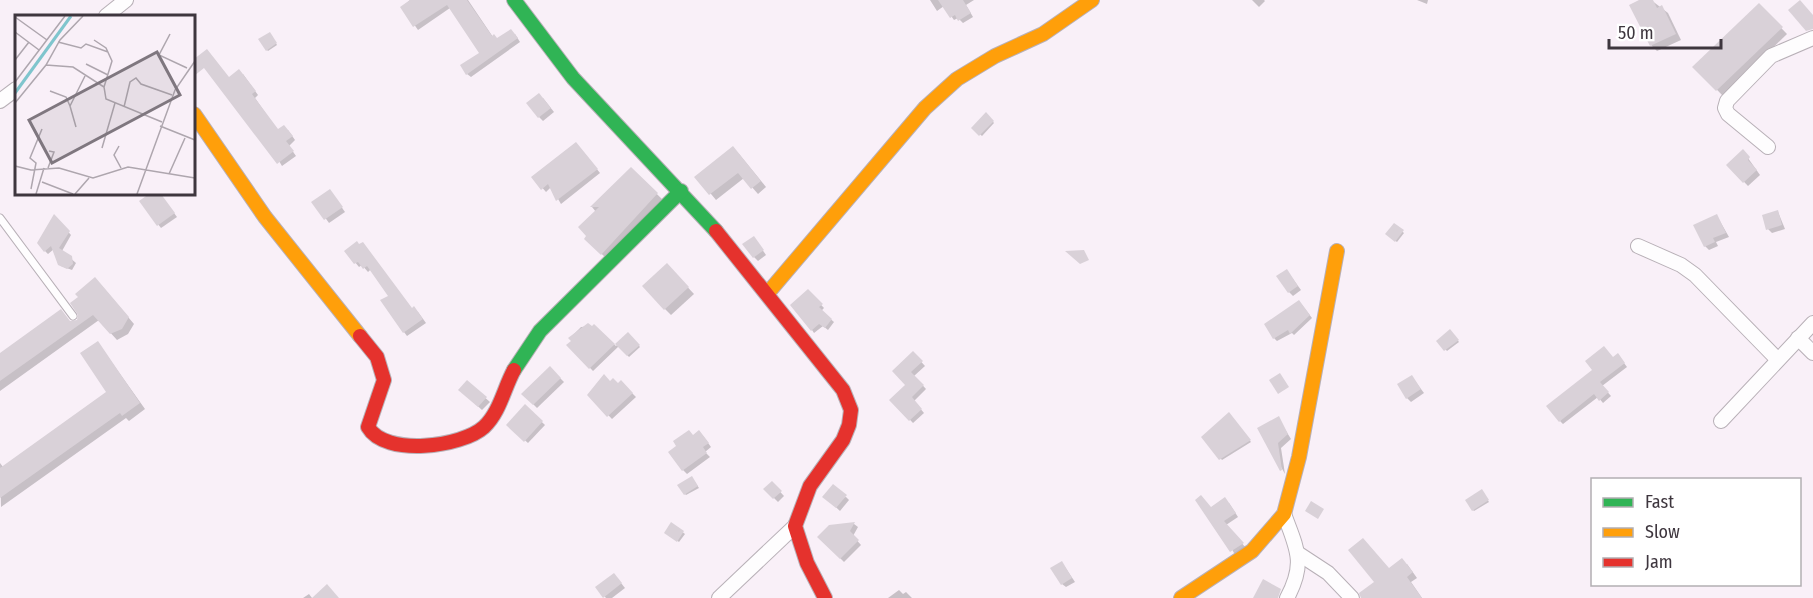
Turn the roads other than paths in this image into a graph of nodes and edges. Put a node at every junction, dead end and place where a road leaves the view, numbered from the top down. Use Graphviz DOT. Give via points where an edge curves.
graph roads {
  1 [pos="126,0"];
  2 [pos="514,0"];
  3 [pos="1092,0"];
  4 [pos="107,15"];
  5 [pos="1813,38"];
  6 [pos="15,90"];
  7 [pos="0,101"];
  8 [pos="195,115"];
  9 [pos="1768,147"];
  10 [pos="681,191"];
  11 [pos="0,218"];
  12 [pos="1638,246"];
  13 [pos="1337,251"];
  14 [pos="767,294"];
  15 [pos="73,316"];
  16 [pos="1813,323"];
  17 [pos="1798,338"];
  18 [pos="1813,353"];
  19 [pos="1777,359"];
  20 [pos="1721,421"];
  21 [pos="1284,514"];
  22 [pos="795,526"];
  23 [pos="1299,554"];
  24 [pos="719,598"];
  25 [pos="825,598"];
  26 [pos="1181,598"];
  27 [pos="1287,598"];
  28 [pos="1352,598"];
  1 -- 4 [label="street"];
  2 -- 10 [label="street" via="573,78"];
  3 -- 14 [label="street" via="1043,34 957,79 925,108"];
  5 -- 9 [label="street" via="1771,56 1727,101 1728,114"];
  6 -- 7 [label="street"];
  8 -- 10 [label="street" via="265,217 377,357 384,372 384,385 368,427 374,435 389,441 443,444 465,440 480,431 540,331"];
  10 -- 14 [label="street"];
  11 -- 15 [label="lane"];
  12 -- 19 [label="street" via="1681,264 1695,275"];
  13 -- 21 [label="street" via="1299,457"];
  14 -- 22 [label="street" via="843,390 851,410 843,440 810,486"];
  16 -- 17 [label="street"];
  17 -- 18 [label="street"];
  17 -- 19 [label="street"];
  19 -- 20 [label="street"];
  21 -- 23 [label="street"];
  21 -- 26 [label="street" via="1252,550"];
  22 -- 24 [label="street"];
  22 -- 25 [label="street" via="807,563"];
  23 -- 27 [label="street" via="1299,569"];
  23 -- 28 [label="street" via="1328,573"];
}
